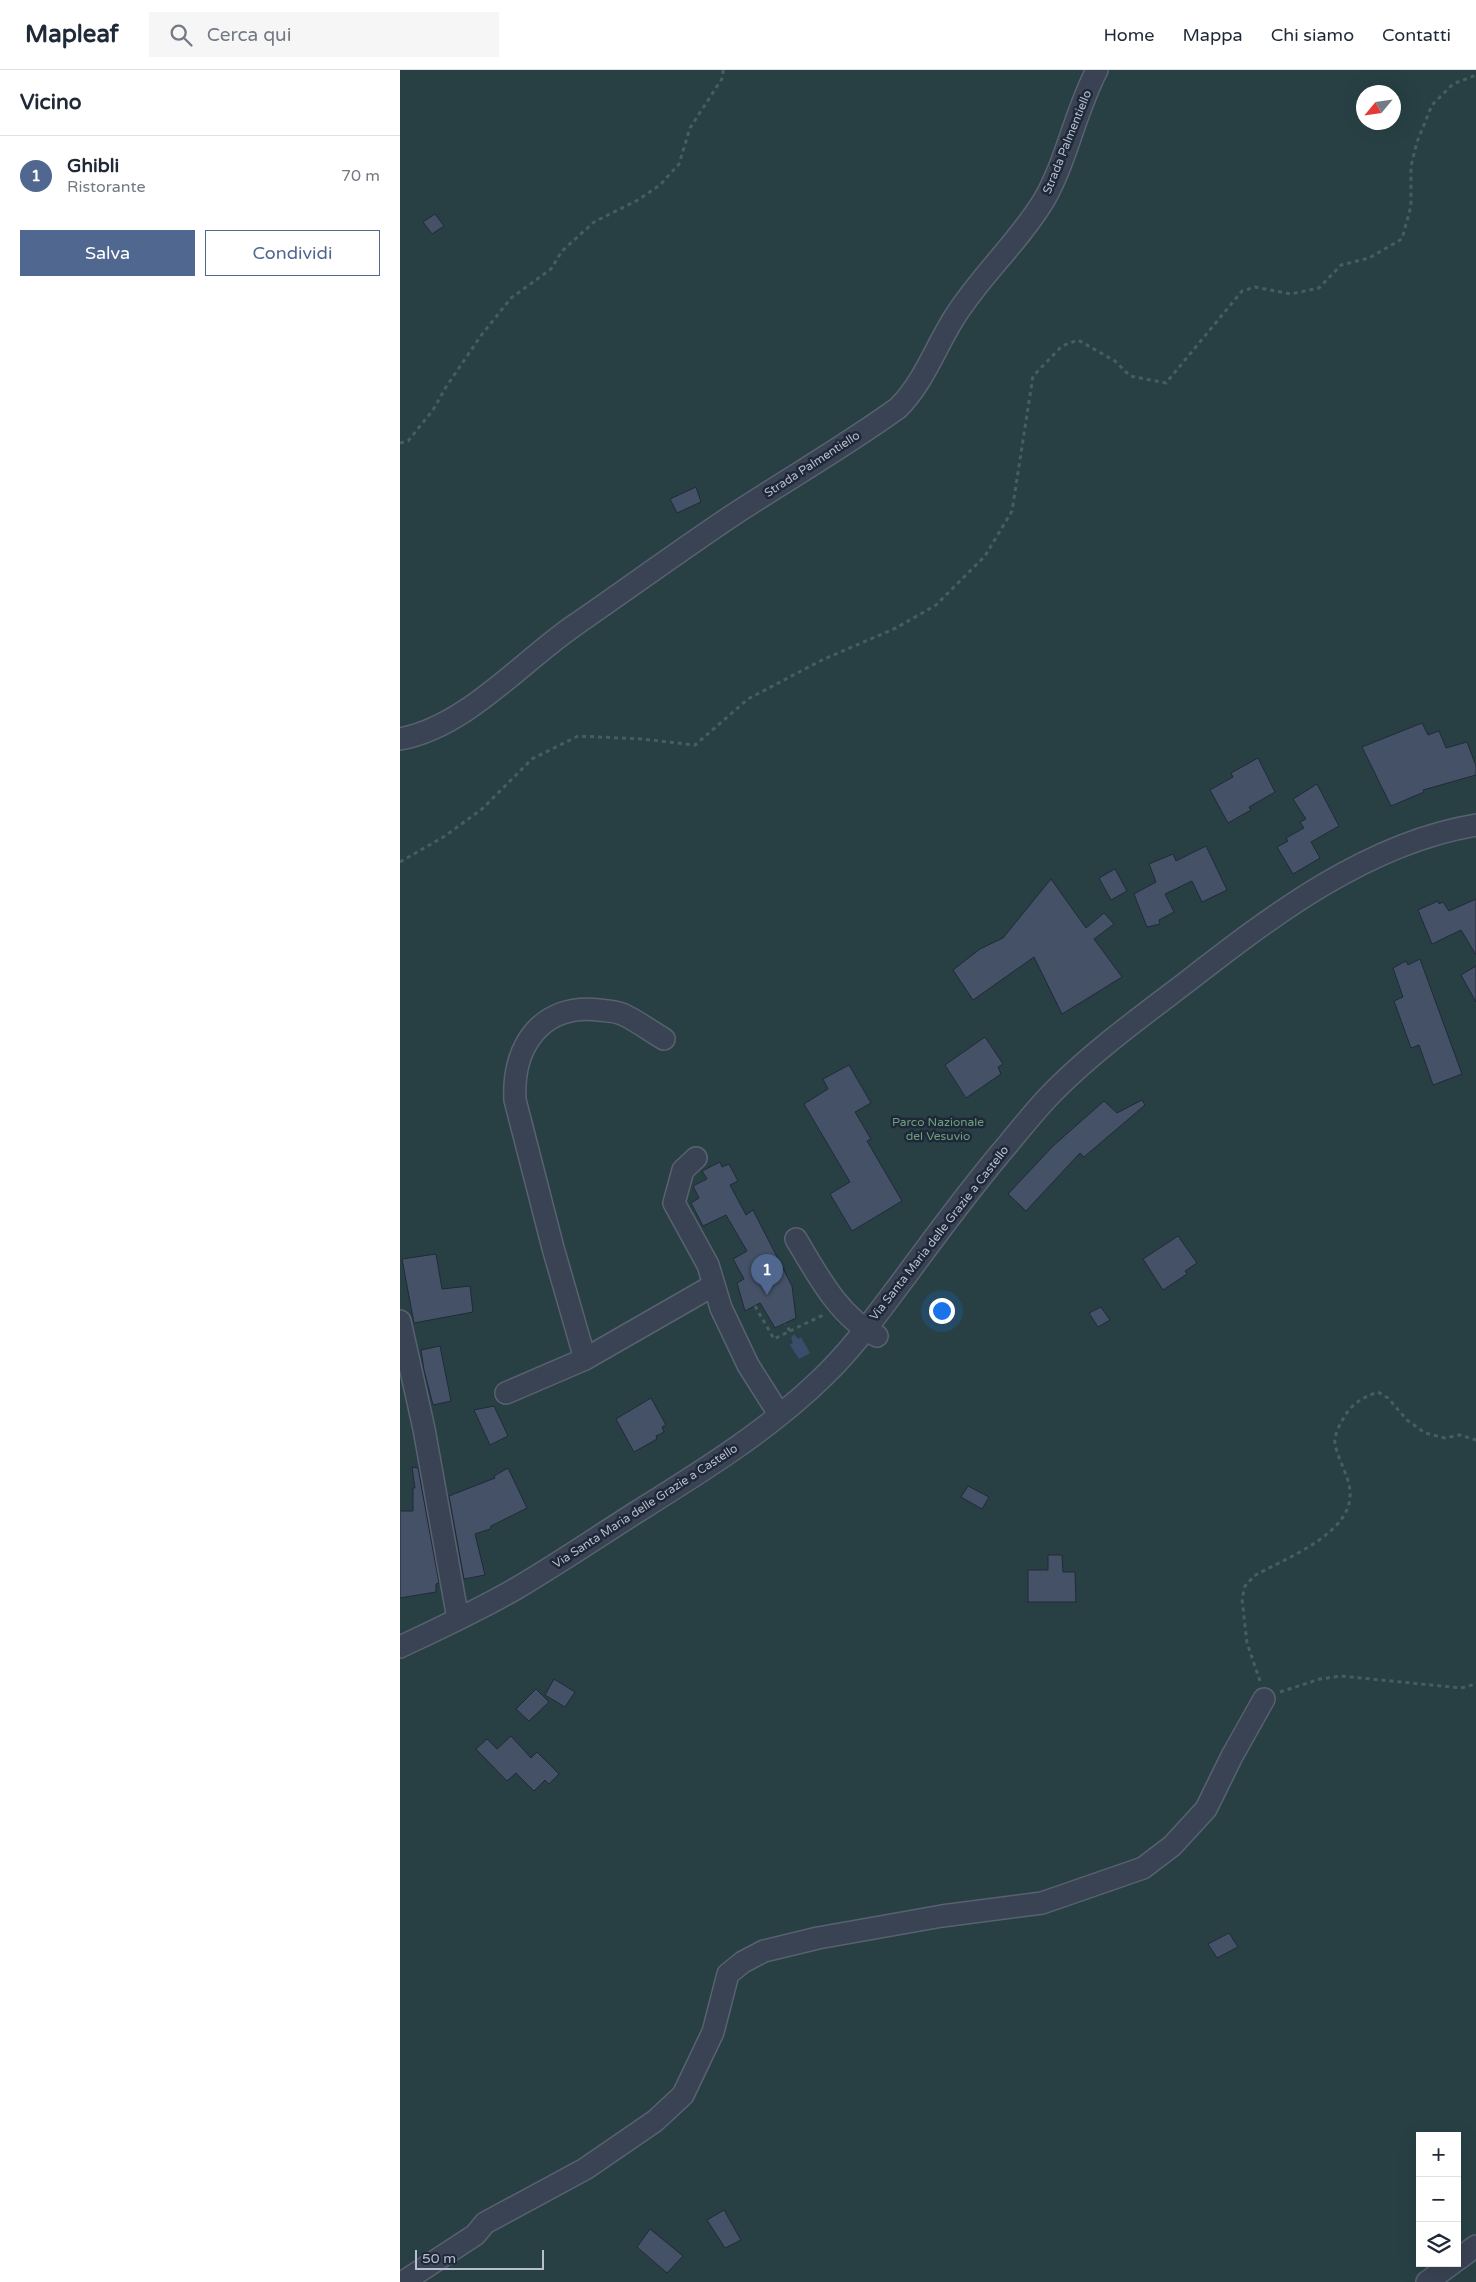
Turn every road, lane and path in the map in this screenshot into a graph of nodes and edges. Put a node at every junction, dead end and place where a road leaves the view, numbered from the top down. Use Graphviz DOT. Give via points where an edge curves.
graph roads {
  1 [pos="723,70"];
  2 [pos="1096,70"];
  3 [pos="1476,75"];
  4 [pos="400,443"];
  5 [pos="400,739"];
  6 [pos="1476,824"];
  7 [pos="400,862"];
  8 [pos="664,1039"];
  9 [pos="696,1158"];
  10 [pos="796,1239"];
  11 [pos="714,1285"];
  12 [pos="755,1306"];
  13 [pos="841,1306"];
  14 [pos="400,1320"];
  15 [pos="785,1324"];
  16 [pos="790,1331"];
  17 [pos="871,1333"];
  18 [pos="585,1359"];
  19 [pos="506,1393"];
  20 [pos="779,1414"];
  21 [pos="1476,1440"];
  22 [pos="458,1619"];
  23 [pos="400,1647"];
  24 [pos="1476,1684"];
  25 [pos="1264,1699"];
  26 [pos="1476,2246"];
  27 [pos="1461,2257"];
  28 [pos="1448,2267"];
  29 [pos="403,2282"];
  30 [pos="1427,2282"];
  1 -- 4 [label="path" via="723,77 690,128 679,164 660,185 594,222 562,251 551,269 511,298 480,337 433,410 408,441"];
  2 -- 5 [label="street, Strada Palmentiello" via="1044,199 1018,238 954,317 918,385 898,408 730,518 557,638 459,715 427,732"];
  3 -- 7 [label="path" via="1454,84 1432,105 1411,166 1411,206 1402,239 1369,258 1341,265 1319,288 1291,294 1255,287 1242,291 1166,383 1130,376 1115,361 1078,340 1062,346 1033,376 1022,464 1012,511 985,556 936,605 748,700 695,745 578,736 532,758 482,809 446,836"];
  6 -- 17 [label="street, Via Santa Maria delle Grazie a Castello" via="1407,842 1320,887 1271,918 1120,1034 1053,1092 1006,1146"];
  8 -- 18 [label="street" via="621,1013 590,1009 563,1011 530,1035 514,1080 515,1100"];
  9 -- 11 [label="street" via="683,1170 674,1203 708,1264"];
  10 -- 13 [label="street" via="824,1286"];
  11 -- 18 [label="street"];
  11 -- 20 [label="street" via="721,1308 748,1365"];
  12 -- 16 [label="path" via="774,1339"];
  13 -- 16 [label="path"];
  13 -- 17 [label="street"];
  14 -- 22 [label="street" via="424,1429"];
  15 -- 16 [label="path"];
  17 -- 20 [label="street, Via Santa Maria delle Grazie a Castello"];
  18 -- 19 [label="street"];
  20 -- 22 [label="street, Via Santa Maria delle Grazie a Castello" via="736,1448 670,1491 516,1588"];
  21 -- 25 [label="path" via="1460,1435 1444,1438 1425,1433 1378,1392 1364,1396 1347,1411 1335,1443 1350,1488 1348,1507 1324,1537 1254,1576 1245,1586 1242,1599 1247,1643"];
  22 -- 23 [label="street, Via Santa Maria delle Grazie a Castello"];
  24 -- 25 [label="path" via="1461,1688 1341,1676 1289,1688"];
  25 -- 29 [label="street" via="1206,1809 1172,1846 1143,1868 1042,1903 942,1916 818,1938 764,1951 743,1962 728,1974 713,2032 683,2095 655,2122 585,2169 486,2223 475,2235"];
  26 -- 27 [label="street"];
  28 -- 30 [label="street"];
}
